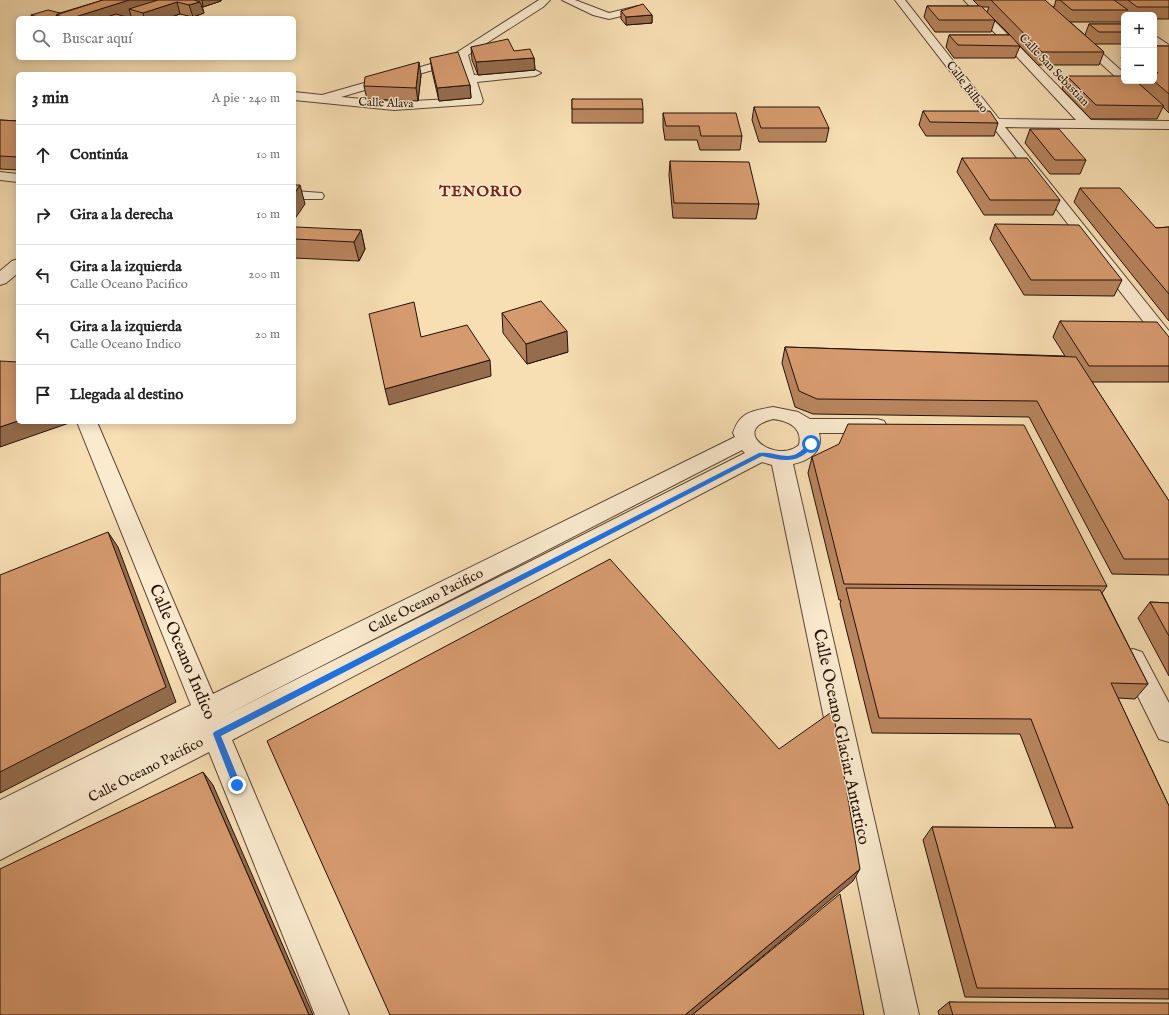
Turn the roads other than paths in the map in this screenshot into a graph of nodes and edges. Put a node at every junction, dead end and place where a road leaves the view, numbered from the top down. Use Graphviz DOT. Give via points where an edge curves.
graph roads {
  1 [pos="545,0"];
  2 [pos="567,0"];
  3 [pos="900,0"];
  4 [pos="968,0"];
  5 [pos="1036,0"];
  6 [pos="638,9"];
  7 [pos="1067,27"];
  8 [pos="1081,27"];
  9 [pos="1169,35"];
  10 [pos="1157,37"];
  11 [pos="1157,40"];
  12 [pos="1169,50"];
  13 [pos="462,54"];
  14 [pos="536,73"];
  15 [pos="1121,76"];
  16 [pos="470,79"];
  17 [pos="296,96"];
  18 [pos="322,99"];
  19 [pos="1158,111"];
  20 [pos="1169,121"];
  21 [pos="995,123"];
  22 [pos="1087,124"];
  23 [pos="1169,125"];
  24 [pos="0,176"];
  25 [pos="16,178"];
  26 [pos="296,195"];
  27 [pos="317,196"];
  28 [pos="16,266"];
  29 [pos="0,280"];
  30 [pos="1169,343"];
  31 [pos="88,424"];
  32 [pos="805,426"];
  33 [pos="897,426"];
  34 [pos="763,451"];
  35 [pos="1123,639"];
  36 [pos="212,723"];
  37 [pos="1169,730"];
  38 [pos="0,815"];
  39 [pos="0,845"];
  40 [pos="332,1015"];
  41 [pos="902,1015"];
  1 -- 13 [label="street"];
  2 -- 6 [label="street" via="609,16"];
  3 -- 21 [label="street, Calle Bilbao"];
  4 -- 22 [label="street, Calle San Sebastian"];
  5 -- 7 [label="street"];
  7 -- 8 [label="street"];
  7 -- 15 [label="street"];
  9 -- 10 [label="street"];
  11 -- 12 [label="street"];
  13 -- 16 [label="street"];
  13 -- 18 [label="street" via="449,62"];
  14 -- 16 [label="street"];
  16 -- 18 [label="street, Calle Alava" via="477,102 394,106"];
  17 -- 18 [label="street, Calle Alava"];
  19 -- 20 [label="street"];
  21 -- 22 [label="street"];
  21 -- 30 [label="street, Calle Bilbao"];
  22 -- 23 [label="street"];
  24 -- 25 [label="street"];
  26 -- 27 [label="street"];
  28 -- 29 [label="street"];
  31 -- 36 [label="street, Calle Oceano Indico"];
  32 -- 33 [label="street"];
  32 -- 34 [label="street" via="811,435 811,444 805,452 795,457"];
  32 -- 34 [label="street" via="797,419 773,413 752,418 745,424 743,432"];
  34 -- 36 [label="street, Calle Oceano Pacifico"];
  34 -- 41 [label="street, Calle Oceano Glaciar Antartico" via="788,494"];
  35 -- 37 [label="street"];
  36 -- 38 [label="street, Calle Oceano Pacifico"];
  36 -- 39 [label="street, Calle Oceano Pacifico"];
  36 -- 40 [label="street, Calle Oceano Indico"];
}
